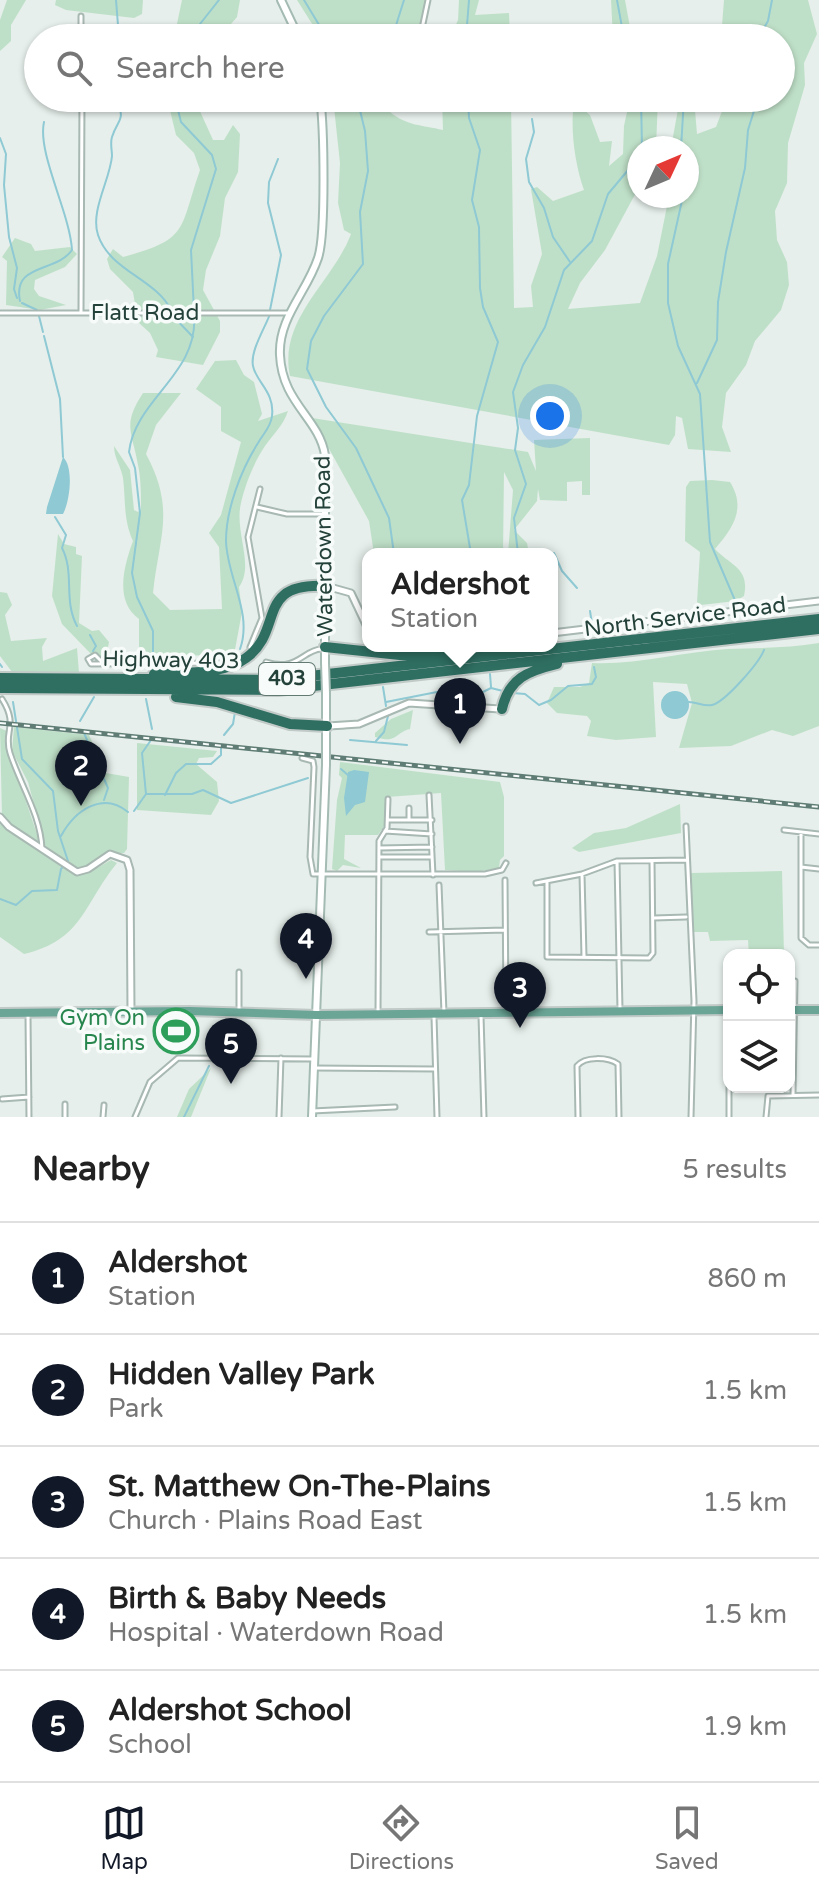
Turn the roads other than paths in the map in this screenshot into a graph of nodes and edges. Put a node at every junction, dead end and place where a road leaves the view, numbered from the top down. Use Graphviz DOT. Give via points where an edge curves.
graph roads {
  1 [pos="281,0"];
  2 [pos="428,0"];
  3 [pos="81,16"];
  4 [pos="81,24"];
  5 [pos="292,24"];
  6 [pos="423,24"];
  7 [pos="82,112"];
  8 [pos="320,112"];
  9 [pos="81,312"];
  10 [pos="0,313"];
  11 [pos="289,313"];
  12 [pos="260,489"];
  13 [pos="256,507"];
  14 [pos="325,514"];
  15 [pos="325,586"];
  16 [pos="819,601"];
  17 [pos="362,616"];
  18 [pos="819,619"];
  19 [pos="819,629"];
  20 [pos="558,632"];
  21 [pos="558,647"];
  22 [pos="325,648"];
  23 [pos="362,651"];
  24 [pos="368,652"];
  25 [pos="516,652"];
  26 [pos="620,652"];
  27 [pos="507,653"];
  28 [pos="266,662"];
  29 [pos="104,664"];
  30 [pos="0,678"];
  31 [pos="65,679"];
  32 [pos="107,690"];
  33 [pos="1,694"];
  34 [pos="502,709"];
  35 [pos="327,726"];
  36 [pos="302,758"];
  37 [pos="429,795"];
  38 [pos="388,799"];
  39 [pos="409,808"];
  40 [pos="0,817"];
  41 [pos="389,820"];
  42 [pos="409,820"];
  43 [pos="432,820"];
  44 [pos="686,826"];
  45 [pos="784,830"];
  46 [pos="385,831"];
  47 [pos="801,832"];
  48 [pos="432,834"];
  49 [pos="819,834"];
  50 [pos="432,847"];
  51 [pos="379,848"];
  52 [pos="42,849"];
  53 [pos="379,857"];
  54 [pos="432,857"];
  55 [pos="687,860"];
  56 [pos="617,861"];
  57 [pos="652,861"];
  58 [pos="506,863"];
  59 [pos="801,867"];
  60 [pos="819,869"];
  61 [pos="582,874"];
  62 [pos="322,875"];
  63 [pos="433,875"];
  64 [pos="380,876"];
  65 [pos="505,880"];
  66 [pos="547,882"];
  67 [pos="536,883"];
  68 [pos="439,885"];
  69 [pos="687,917"];
  70 [pos="654,918"];
  71 [pos="505,930"];
  72 [pos="443,931"];
  73 [pos="429,932"];
  74 [pos="819,945"];
  75 [pos="584,957"];
  76 [pos="619,958"];
  77 [pos="239,972"];
  78 [pos="620,1010"];
  79 [pos="692,1010"];
  80 [pos="723,1010"];
  81 [pos="795,1010"];
  82 [pos="819,1010"];
  83 [pos="131,1011"];
  84 [pos="506,1011"];
  85 [pos="28,1012"];
  86 [pos="239,1012"];
  87 [pos="481,1012"];
  88 [pos="0,1013"];
  89 [pos="317,1013"];
  90 [pos="378,1013"];
  91 [pos="439,1013"];
  92 [pos="281,1058"];
  93 [pos="314,1059"];
  94 [pos="314,1068"];
  95 [pos="435,1069"];
  96 [pos="729,1093"];
  97 [pos="793,1095"];
  98 [pos="819,1095"];
  99 [pos="29,1097"];
  100 [pos="2,1099"];
  101 [pos="65,1104"];
  102 [pos="104,1105"];
  103 [pos="395,1107"];
  104 [pos="312,1114"];
  105 [pos="29,1117"];
  106 [pos="65,1117"];
  107 [pos="103,1117"];
  108 [pos="135,1117"];
  109 [pos="279,1117"];
  110 [pos="437,1117"];
  111 [pos="484,1117"];
  112 [pos="578,1117"];
  113 [pos="619,1117"];
  114 [pos="691,1117"];
  115 [pos="729,1117"];
  116 [pos="766,1117"];
  1 -- 5 [label="main road"];
  2 -- 6 [label="street"];
  3 -- 4 [label="street"];
  7 -- 9 [label="street"];
  8 -- 11 [label="main road, Waterdown Road" via="320,250"];
  9 -- 10 [label="street, Flatt Road"];
  9 -- 11 [label="street, Flatt Road"];
  11 -- 14 [label="main road, Waterdown Road" via="280,348 282,369 295,405 322,442"];
  12 -- 13 [label="street"];
  13 -- 14 [label="street"];
  13 -- 29 [label="street" via="248,537 262,612 257,637 246,652 224,663"];
  14 -- 15 [label="main road, Waterdown Road"];
  15 -- 17 [label="street" via="351,593"];
  15 -- 22 [label="main road, Waterdown Road"];
  15 -- 31 [label="highway" via="283,594 256,648 231,666"];
  16 -- 20 [label="street, North Service Road"];
  18 -- 21 [label="highway, Highway 403 / 403"];
  19 -- 26 [label="highway, Highway 403 / 403"];
  22 -- 23 [label="highway"];
  22 -- 28 [label="street" via="314,649 298,662"];
  22 -- 35 [label="main road, Waterdown Road, bridge"];
  24 -- 27 [label="highway"];
  25 -- 27 [label="highway, Highway 403 / 403"];
  26 -- 32 [label="highway, Highway 403 / 403" via="278,690"];
  26 -- 34 [label="highway" via="535,669 508,691"];
  27 -- 31 [label="highway, Highway 403 / 403" via="274,680"];
  30 -- 31 [label="highway, Highway 403 / 403"];
  32 -- 33 [label="highway, Highway 403 / 403"];
  32 -- 35 [label="highway" via="217,702 290,724"];
  33 -- 52 [label="street" via="12,714 10,753"];
  34 -- 35 [label="street" via="409,703 359,724"];
  35 -- 62 [label="main road, Waterdown Road, bridge"];
  36 -- 62 [label="street" via="313,761 314,767 310,869"];
  37 -- 43 [label="street"];
  38 -- 41 [label="street"];
  39 -- 42 [label="street"];
  40 -- 52 [label="street"];
  41 -- 42 [label="street"];
  41 -- 46 [label="street"];
  42 -- 43 [label="street"];
  43 -- 48 [label="street"];
  44 -- 55 [label="street"];
  45 -- 47 [label="street"];
  46 -- 48 [label="street"];
  46 -- 51 [label="street"];
  47 -- 49 [label="street"];
  47 -- 59 [label="street"];
  48 -- 50 [label="street"];
  50 -- 51 [label="street"];
  50 -- 54 [label="street"];
  51 -- 53 [label="street"];
  52 -- 83 [label="street" via="66,866 85,871 107,855 125,857 130,870"];
  53 -- 54 [label="street"];
  53 -- 64 [label="street"];
  54 -- 63 [label="street"];
  55 -- 57 [label="street"];
  55 -- 69 [label="street"];
  56 -- 57 [label="street"];
  56 -- 61 [label="street"];
  56 -- 76 [label="street"];
  57 -- 70 [label="street"];
  58 -- 63 [label="street" via="502,870 485,874"];
  59 -- 60 [label="street"];
  59 -- 74 [label="street" via="801,938"];
  61 -- 66 [label="street"];
  61 -- 75 [label="street"];
  62 -- 64 [label="street"];
  62 -- 89 [label="main road, Waterdown Road"];
  63 -- 64 [label="street"];
  64 -- 90 [label="street"];
  65 -- 71 [label="street"];
  66 -- 67 [label="street"];
  66 -- 75 [label="street" via="547,957"];
  68 -- 72 [label="street"];
  69 -- 70 [label="street"];
  69 -- 79 [label="street"];
  70 -- 76 [label="street" via="649,958"];
  71 -- 72 [label="street"];
  71 -- 84 [label="street"];
  72 -- 73 [label="street"];
  72 -- 91 [label="street"];
  75 -- 76 [label="street"];
  76 -- 78 [label="street"];
  77 -- 86 [label="street"];
  78 -- 79 [label="main road"];
  78 -- 84 [label="main road"];
  79 -- 80 [label="main road"];
  79 -- 114 [label="street"];
  81 -- 82 [label="main road"];
  83 -- 85 [label="main road"];
  83 -- 86 [label="main road"];
  84 -- 87 [label="main road"];
  85 -- 88 [label="main road"];
  85 -- 99 [label="street"];
  86 -- 89 [label="main road"];
  87 -- 91 [label="main road"];
  87 -- 111 [label="street"];
  89 -- 90 [label="main road"];
  89 -- 93 [label="main road, Waterdown Road"];
  90 -- 91 [label="main road"];
  91 -- 95 [label="street"];
  92 -- 93 [label="street"];
  92 -- 108 [label="street" via="178,1058 150,1082"];
  92 -- 109 [label="street"];
  93 -- 94 [label="main road, Waterdown Road"];
  94 -- 95 [label="street"];
  94 -- 104 [label="main road, Waterdown Road"];
  95 -- 110 [label="street"];
  96 -- 115 [label="street"];
  97 -- 98 [label="street"];
  97 -- 116 [label="street" via="768,1096"];
  99 -- 100 [label="street"];
  99 -- 105 [label="street"];
  101 -- 106 [label="street"];
  102 -- 107 [label="street"];
  103 -- 104 [label="street"];
  112 -- 113 [label="street" via="577,1066 584,1060 610,1060 618,1064"];
}
